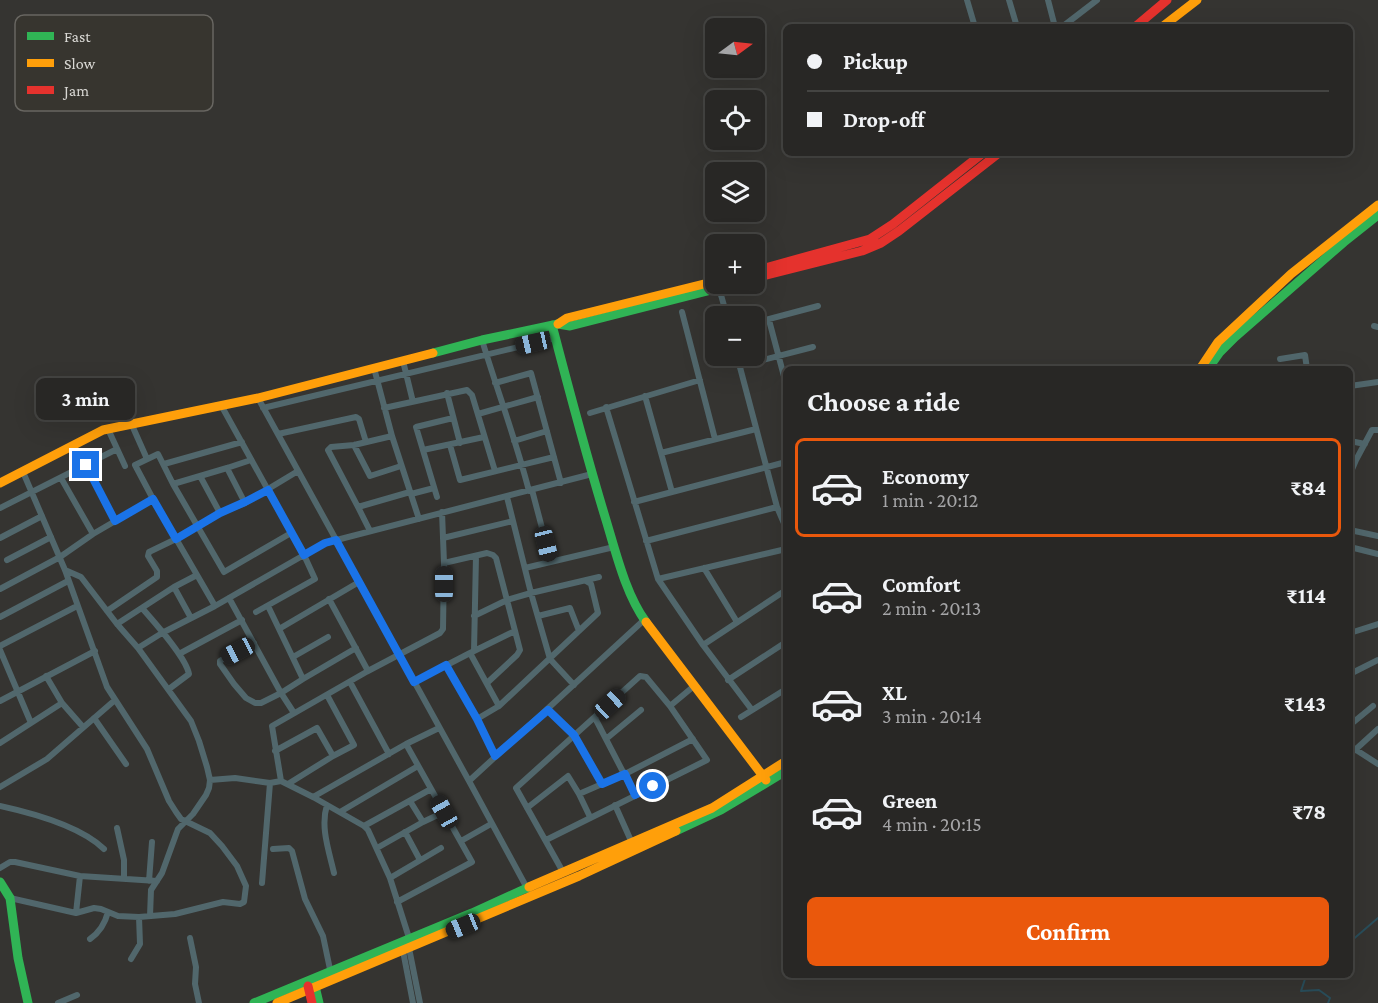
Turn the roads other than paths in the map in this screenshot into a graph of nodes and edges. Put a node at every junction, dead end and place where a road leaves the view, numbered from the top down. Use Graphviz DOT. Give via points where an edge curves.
graph roads {
  1 [pos="967,0"];
  2 [pos="1009,0"];
  3 [pos="1048,0"];
  4 [pos="1097,0"];
  5 [pos="1167,0"];
  6 [pos="1197,0"];
  7 [pos="974,24"];
  8 [pos="1016,24"];
  9 [pos="1054,24"];
  10 [pos="1066,24"];
  11 [pos="1139,24"];
  12 [pos="1166,24"];
  13 [pos="979,156"];
  14 [pos="995,156"];
  15 [pos="1378,205"];
  16 [pos="1378,215"];
  17 [pos="765,268"];
  18 [pos="765,275"];
  19 [pos="705,287"];
  20 [pos="818,306"];
  21 [pos="682,312"];
  22 [pos="769,320"];
  23 [pos="765,321"];
  24 [pos="555,324"];
  25 [pos="556,338"];
  26 [pos="482,340"];
  27 [pos="813,347"];
  28 [pos="486,354"];
  29 [pos="779,356"];
  30 [pos="1280,359"];
  31 [pos="765,360"];
  32 [pos="403,361"];
  33 [pos="740,366"];
  34 [pos="1202,366"];
  35 [pos="1211,366"];
  36 [pos="1306,366"];
  37 [pos="374,368"];
  38 [pos="783,372"];
  39 [pos="406,374"];
  40 [pos="700,380"];
  41 [pos="376,381"];
  42 [pos="1378,382"];
  43 [pos="495,383"];
  44 [pos="1353,386"];
  45 [pos="447,393"];
  46 [pos="645,396"];
  47 [pos="538,397"];
  48 [pos="413,402"];
  49 [pos="261,403"];
  50 [pos="221,405"];
  51 [pos="502,407"];
  52 [pos="606,407"];
  53 [pos="384,408"];
  54 [pos="590,413"];
  55 [pos="478,414"];
  56 [pos="453,418"];
  57 [pos="131,423"];
  58 [pos="108,429"];
  59 [pos="756,429"];
  60 [pos="1378,430"];
  61 [pos="547,431"];
  62 [pos="278,434"];
  63 [pos="392,435"];
  64 [pos="484,437"];
  65 [pos="715,439"];
  66 [pos="514,441"];
  67 [pos="242,442"];
  68 [pos="366,442"];
  69 [pos="1353,442"];
  70 [pos="460,443"];
  71 [pos="1365,444"];
  72 [pos="354,445"];
  73 [pos="450,445"];
  74 [pos="117,449"];
  75 [pos="423,450"];
  76 [pos="661,453"];
  77 [pos="554,457"];
  78 [pos="147,459"];
  79 [pos="1353,459"];
  80 [pos="251,460"];
  81 [pos="783,463"];
  82 [pos="164,464"];
  83 [pos="86,465"];
  84 [pos="522,465"];
  85 [pos="125,466"];
  86 [pos="401,466"];
  87 [pos="227,468"];
  88 [pos="766,468"];
  89 [pos="298,471"];
  90 [pos="495,471"];
  91 [pos="23,472"];
  92 [pos="592,474"];
  93 [pos="200,476"];
  94 [pos="61,478"];
  95 [pos="0,483"];
  96 [pos="561,483"];
  97 [pos="173,484"];
  98 [pos="434,488"];
  99 [pos="268,490"];
  100 [pos="531,491"];
  101 [pos="672,492"];
  102 [pos="32,493"];
  103 [pos="410,493"];
  104 [pos="507,497"];
  105 [pos="437,498"];
  106 [pos="153,499"];
  107 [pos="245,502"];
  108 [pos="634,502"];
  109 [pos="358,507"];
  110 [pos="777,507"];
  111 [pos="0,508"];
  112 [pos="442,512"];
  113 [pos="220,513"];
  114 [pos="42,516"];
  115 [pos="419,519"];
  116 [pos="115,521"];
  117 [pos="513,521"];
  118 [pos="783,521"];
  119 [pos="197,526"];
  120 [pos="370,531"];
  121 [pos="1353,531"];
  122 [pos="291,533"];
  123 [pos="93,534"];
  124 [pos="1378,536"];
  125 [pos="51,537"];
  126 [pos="0,538"];
  127 [pos="443,538"];
  128 [pos="176,539"];
  129 [pos="336,540"];
  130 [pos="646,541"];
  131 [pos="614,547"];
  132 [pos="1353,548"];
  133 [pos="783,550"];
  134 [pos="1378,554"];
  135 [pos="304,555"];
  136 [pos="476,555"];
  137 [pos="60,556"];
  138 [pos="7,560"];
  139 [pos="551,562"];
  140 [pos="444,563"];
  141 [pos="525,568"];
  142 [pos="704,568"];
  143 [pos="65,570"];
  144 [pos="197,575"];
  145 [pos="599,577"];
  146 [pos="658,579"];
  147 [pos="68,581"];
  148 [pos="586,581"];
  149 [pos="359,582"];
  150 [pos="174,587"];
  151 [pos="0,589"];
  152 [pos="783,592"];
  153 [pos="531,593"];
  154 [pos="229,598"];
  155 [pos="329,599"];
  156 [pos="507,600"];
  157 [pos="77,606"];
  158 [pos="215,606"];
  159 [pos="267,606"];
  160 [pos="142,608"];
  161 [pos="107,611"];
  162 [pos="256,612"];
  163 [pos="474,616"];
  164 [pos="538,616"];
  165 [pos="0,617"];
  166 [pos="191,618"];
  167 [pos="242,620"];
  168 [pos="644,620"];
  169 [pos="737,622"];
  170 [pos="117,624"];
  171 [pos="1378,624"];
  172 [pos="279,629"];
  173 [pos="579,630"];
  174 [pos="515,632"];
  175 [pos="1353,632"];
  176 [pos="162,633"];
  177 [pos="328,637"];
  178 [pos="254,643"];
  179 [pos="783,644"];
  180 [pos="703,645"];
  181 [pos="138,648"];
  182 [pos="356,648"];
  183 [pos="0,650"];
  184 [pos="95,651"];
  185 [pos="472,652"];
  186 [pos="179,654"];
  187 [pos="399,654"];
  188 [pos="293,657"];
  189 [pos="550,659"];
  190 [pos="1377,663"];
  191 [pos="446,665"];
  192 [pos="8,668"];
  193 [pos="368,670"];
  194 [pos="0,672"];
  195 [pos="1353,673"];
  196 [pos="46,676"];
  197 [pos="303,679"];
  198 [pos="728,680"];
  199 [pos="350,682"];
  200 [pos="414,682"];
  201 [pos="487,683"];
  202 [pos="574,685"];
  203 [pos="694,686"];
  204 [pos="169,689"];
  205 [pos="783,691"];
  206 [pos="18,692"];
  207 [pos="281,693"];
  208 [pos="327,695"];
  209 [pos="115,700"];
  210 [pos="0,701"];
  211 [pos="62,703"];
  212 [pos="499,706"];
  213 [pos="670,706"];
  214 [pos="1372,706"];
  215 [pos="548,710"];
  216 [pos="641,710"];
  217 [pos="752,710"];
  218 [pos="294,713"];
  219 [pos="741,717"];
  220 [pos="94,718"];
  221 [pos="595,718"];
  222 [pos="477,719"];
  223 [pos="1353,722"];
  224 [pos="31,723"];
  225 [pos="83,727"];
  226 [pos="439,728"];
  227 [pos="1378,729"];
  228 [pos="574,735"];
  229 [pos="606,739"];
  230 [pos="693,739"];
  231 [pos="0,743"];
  232 [pos="406,744"];
  233 [pos="1353,748"];
  234 [pos="275,751"];
  235 [pos="389,754"];
  236 [pos="333,756"];
  237 [pos="495,756"];
  238 [pos="783,763"];
  239 [pos="126,764"];
  240 [pos="1378,764"];
  241 [pos="418,766"];
  242 [pos="783,772"];
  243 [pos="625,774"];
  244 [pos="765,778"];
  245 [pos="210,780"];
  246 [pos="281,781"];
  247 [pos="469,781"];
  248 [pos="270,783"];
  249 [pos="288,784"];
  250 [pos="602,784"];
  251 [pos="0,787"];
  252 [pos="431,789"];
  253 [pos="579,795"];
  254 [pos="635,795"];
  255 [pos="313,797"];
  256 [pos="410,801"];
  257 [pos="327,805"];
  258 [pos="0,806"];
  259 [pos="615,806"];
  260 [pos="527,808"];
  261 [pos="340,812"];
  262 [pos="444,812"];
  263 [pos="590,817"];
  264 [pos="186,821"];
  265 [pos="423,822"];
  266 [pos="491,824"];
  267 [pos="364,826"];
  268 [pos="117,828"];
  269 [pos="405,832"];
  270 [pos="461,840"];
  271 [pos="546,840"];
  272 [pos="152,842"];
  273 [pos="632,843"];
  274 [pos="377,848"];
  275 [pos="441,848"];
  276 [pos="104,849"];
  277 [pos="273,849"];
  278 [pos="420,860"];
  279 [pos="0,868"];
  280 [pos="562,872"];
  281 [pos="334,873"];
  282 [pos="80,876"];
  283 [pos="390,878"];
  284 [pos="124,879"];
  285 [pos="149,881"];
  286 [pos="157,881"];
  287 [pos="0,882"];
  288 [pos="262,883"];
  289 [pos="529,893"];
  290 [pos="10,898"];
  291 [pos="397,902"];
  292 [pos="108,912"];
  293 [pos="76,913"];
  294 [pos="150,916"];
  295 [pos="139,917"];
  296 [pos="190,938"];
  297 [pos="90,939"];
  298 [pos="408,946"];
  299 [pos="130,959"];
  300 [pos="332,976"];
  301 [pos="311,984"];
  302 [pos="78,995"];
  303 [pos="259,1002"];
  304 [pos="28,1003"];
  305 [pos="58,1003"];
  306 [pos="199,1003"];
  307 [pos="277,1003"];
  308 [pos="312,1003"];
  309 [pos="319,1003"];
  310 [pos="413,1003"];
  311 [pos="420,1003"];
  1 -- 7 [label="street"];
  2 -- 8 [label="street"];
  3 -- 9 [label="street"];
  4 -- 10 [label="street"];
  5 -- 11 [label="street"];
  6 -- 12 [label="street"];
  13 -- 17 [label="street" via="870,239"];
  14 -- 18 [label="street" via="881,243"];
  15 -- 34 [label="street" via="1291,274 1218,342"];
  16 -- 35 [label="street" via="1235,337"];
  19 -- 24 [label="street"];
  20 -- 22 [label="street"];
  21 -- 40 [label="street"];
  22 -- 23 [label="street"];
  22 -- 29 [label="street"];
  24 -- 25 [label="street"];
  24 -- 26 [label="street"];
  25 -- 28 [label="street"];
  25 -- 92 [label="street"];
  26 -- 28 [label="street"];
  26 -- 32 [label="street"];
  27 -- 29 [label="street"];
  28 -- 39 [label="street"];
  28 -- 43 [label="street"];
  29 -- 31 [label="street"];
  29 -- 38 [label="street"];
  30 -- 36 [label="street" via="1305,355"];
  32 -- 37 [label="street"];
  32 -- 39 [label="street"];
  33 -- 59 [label="street"];
  37 -- 41 [label="street"];
  37 -- 49 [label="street"];
  39 -- 41 [label="street"];
  39 -- 48 [label="street"];
  40 -- 46 [label="street"];
  40 -- 65 [label="street"];
  41 -- 49 [label="street"];
  41 -- 53 [label="street"];
  42 -- 44 [label="street"];
  43 -- 47 [label="street" via="531,373"];
  43 -- 51 [label="street"];
  45 -- 48 [label="street"];
  45 -- 55 [label="street" via="469,391"];
  45 -- 56 [label="street"];
  46 -- 52 [label="street"];
  46 -- 76 [label="street"];
  47 -- 51 [label="street"];
  47 -- 61 [label="street"];
  48 -- 53 [label="street"];
  49 -- 50 [label="street"];
  49 -- 62 [label="street"];
  50 -- 57 [label="street"];
  50 -- 67 [label="street"];
  51 -- 55 [label="street"];
  51 -- 66 [label="street"];
  52 -- 54 [label="street"];
  52 -- 108 [label="street"];
  53 -- 63 [label="street"];
  55 -- 64 [label="street"];
  56 -- 70 [label="street"];
  56 -- 75 [label="street" via="416,427"];
  57 -- 58 [label="street"];
  57 -- 78 [label="street"];
  58 -- 74 [label="street"];
  58 -- 91 [label="street"];
  59 -- 65 [label="street"];
  59 -- 88 [label="street"];
  60 -- 71 [label="street" via="1372,430"];
  61 -- 66 [label="street"];
  61 -- 77 [label="street"];
  62 -- 68 [label="street" via="356,417"];
  62 -- 89 [label="street"];
  63 -- 68 [label="street"];
  63 -- 86 [label="street"];
  64 -- 70 [label="street"];
  64 -- 90 [label="street"];
  65 -- 76 [label="street"];
  66 -- 84 [label="street"];
  67 -- 80 [label="street"];
  67 -- 82 [label="street"];
  68 -- 72 [label="street"];
  69 -- 71 [label="street"];
  70 -- 73 [label="street"];
  71 -- 79 [label="street"];
  72 -- 86 [label="street" via="370,476"];
  72 -- 109 [label="street" via="328,450"];
  73 -- 75 [label="street"];
  73 -- 90 [label="street" via="460,480"];
  74 -- 83 [label="street"];
  74 -- 85 [label="street"];
  75 -- 98 [label="street"];
  76 -- 101 [label="street"];
  77 -- 84 [label="street"];
  77 -- 96 [label="street"];
  78 -- 82 [label="street" via="158,454"];
  78 -- 106 [label="street" via="135,465"];
  80 -- 87 [label="street"];
  80 -- 99 [label="street"];
  81 -- 88 [label="street"];
  82 -- 97 [label="street"];
  83 -- 94 [label="street"];
  83 -- 116 [label="street"];
  84 -- 90 [label="street"];
  84 -- 100 [label="street"];
  86 -- 103 [label="street"];
  87 -- 93 [label="street"];
  87 -- 107 [label="street"];
  88 -- 101 [label="street"];
  88 -- 110 [label="street"];
  89 -- 99 [label="street"];
  89 -- 129 [label="street"];
  91 -- 95 [label="street"];
  91 -- 102 [label="street"];
  92 -- 96 [label="street"];
  92 -- 131 [label="street"];
  93 -- 97 [label="street"];
  93 -- 113 [label="street"];
  94 -- 102 [label="street"];
  94 -- 123 [label="street"];
  96 -- 100 [label="street"];
  97 -- 119 [label="street"];
  98 -- 103 [label="street"];
  98 -- 105 [label="street"];
  99 -- 107 [label="street"];
  99 -- 122 [label="street"];
  100 -- 104 [label="street"];
  100 -- 139 [label="street"];
  101 -- 108 [label="street"];
  102 -- 111 [label="street"];
  102 -- 114 [label="street"];
  103 -- 109 [label="street"];
  103 -- 115 [label="street"];
  104 -- 112 [label="street"];
  104 -- 117 [label="street"];
  106 -- 116 [label="street"];
  106 -- 128 [label="street"];
  107 -- 113 [label="street"];
  108 -- 130 [label="street"];
  109 -- 120 [label="street"];
  110 -- 118 [label="street"];
  110 -- 130 [label="street"];
  112 -- 115 [label="street"];
  112 -- 127 [label="street"];
  113 -- 119 [label="street"];
  114 -- 125 [label="street"];
  114 -- 126 [label="street"];
  115 -- 120 [label="street"];
  116 -- 123 [label="street"];
  117 -- 127 [label="street"];
  117 -- 141 [label="street"];
  119 -- 122 [label="street" via="224,572"];
  119 -- 128 [label="street"];
  120 -- 129 [label="street"];
  121 -- 124 [label="street"];
  122 -- 135 [label="street"];
  123 -- 137 [label="street"];
  125 -- 137 [label="street"];
  125 -- 138 [label="street"];
  127 -- 140 [label="street"];
  128 -- 144 [label="street"];
  128 -- 161 [label="street" via="148,554 157,577"];
  129 -- 135 [label="street"];
  129 -- 149 [label="street"];
  130 -- 146 [label="street"];
  131 -- 139 [label="street"];
  131 -- 168 [label="street" via="635,606"];
  132 -- 134 [label="street"];
  133 -- 142 [label="street"];
  135 -- 154 [label="street"];
  135 -- 159 [label="street" via="315,579"];
  136 -- 140 [label="street"];
  136 -- 156 [label="street" via="488,552 496,558"];
  136 -- 163 [label="street"];
  137 -- 143 [label="street"];
  137 -- 151 [label="street"];
  139 -- 141 [label="street"];
  140 -- 187 [label="street" via="443,628"];
  141 -- 153 [label="street"];
  142 -- 146 [label="street"];
  142 -- 169 [label="street"];
  143 -- 147 [label="street"];
  143 -- 161 [label="street" via="81,577"];
  144 -- 150 [label="street"];
  144 -- 158 [label="street"];
  145 -- 148 [label="street"];
  146 -- 180 [label="street"];
  147 -- 157 [label="street"];
  147 -- 165 [label="street"];
  148 -- 153 [label="street"];
  148 -- 173 [label="street" via="591,584 598,613"];
  149 -- 155 [label="street"];
  149 -- 187 [label="street"];
  150 -- 160 [label="street"];
  150 -- 166 [label="street"];
  152 -- 169 [label="street"];
  153 -- 156 [label="street"];
  153 -- 164 [label="street"];
  154 -- 158 [label="street"];
  154 -- 167 [label="street"];
  155 -- 172 [label="street"];
  155 -- 182 [label="street"];
  156 -- 163 [label="street"];
  156 -- 174 [label="street"];
  157 -- 183 [label="street"];
  157 -- 184 [label="street"];
  158 -- 166 [label="street"];
  159 -- 162 [label="street"];
  159 -- 172 [label="street"];
  160 -- 170 [label="street"];
  160 -- 176 [label="street"];
  161 -- 170 [label="street"];
  163 -- 185 [label="street"];
  164 -- 173 [label="street" via="570,608"];
  164 -- 189 [label="street"];
  166 -- 176 [label="street"];
  167 -- 178 [label="street"];
  167 -- 186 [label="street"];
  168 -- 202 [label="street"];
  168 -- 203 [label="street"];
  169 -- 180 [label="street"];
  170 -- 181 [label="street"];
  171 -- 175 [label="street"];
  172 -- 188 [label="street"];
  173 -- 189 [label="street"];
  174 -- 185 [label="street"];
  174 -- 201 [label="street" via="519,652"];
  176 -- 181 [label="street"];
  176 -- 186 [label="street"];
  177 -- 188 [label="street"];
  178 -- 207 [label="street"];
  178 -- 207 [label="street" via="220,664 246,698 255,703"];
  179 -- 198 [label="street"];
  180 -- 198 [label="street"];
  181 -- 204 [label="street"];
  182 -- 193 [label="street"];
  182 -- 197 [label="street"];
  183 -- 192 [label="street"];
  184 -- 196 [label="street"];
  184 -- 209 [label="street"];
  185 -- 191 [label="street"];
  185 -- 201 [label="street"];
  186 -- 204 [label="street" via="189,674"];
  187 -- 193 [label="street"];
  187 -- 200 [label="street"];
  188 -- 197 [label="street"];
  189 -- 202 [label="street"];
  189 -- 212 [label="street"];
  190 -- 195 [label="street"];
  191 -- 200 [label="street"];
  191 -- 222 [label="street"];
  192 -- 194 [label="street"];
  192 -- 206 [label="street"];
  193 -- 199 [label="street"];
  196 -- 206 [label="street"];
  196 -- 211 [label="street"];
  197 -- 207 [label="street"];
  198 -- 217 [label="street"];
  199 -- 208 [label="street"];
  199 -- 235 [label="street"];
  200 -- 226 [label="street"];
  201 -- 212 [label="street"];
  202 -- 215 [label="street"];
  203 -- 213 [label="street"];
  203 -- 244 [label="street"];
  204 -- 245 [label="street" via="191,721"];
  205 -- 217 [label="street"];
  206 -- 210 [label="street"];
  206 -- 224 [label="street"];
  207 -- 218 [label="street"];
  208 -- 218 [label="street"];
  208 -- 236 [label="street" via="354,745"];
  209 -- 220 [label="street"];
  209 -- 264 [label="street" via="147,749 169,801"];
  211 -- 224 [label="street"];
  211 -- 225 [label="street"];
  212 -- 222 [label="street"];
  213 -- 221 [label="street" via="640,676"];
  213 -- 230 [label="street"];
  214 -- 223 [label="street"];
  215 -- 228 [label="street"];
  215 -- 237 [label="street"];
  216 -- 229 [label="street"];
  217 -- 219 [label="street"];
  218 -- 234 [label="street" via="272,726"];
  220 -- 225 [label="street"];
  220 -- 239 [label="street"];
  221 -- 228 [label="street"];
  221 -- 229 [label="street"];
  222 -- 237 [label="street"];
  224 -- 231 [label="street"];
  225 -- 251 [label="street" via="47,759"];
  226 -- 232 [label="street"];
  226 -- 247 [label="street"];
  227 -- 233 [label="street"];
  228 -- 250 [label="street"];
  228 -- 260 [label="street" via="516,788"];
  229 -- 243 [label="street"];
  230 -- 243 [label="street"];
  230 -- 254 [label="street" via="707,760"];
  232 -- 235 [label="street"];
  232 -- 241 [label="street"];
  233 -- 240 [label="street"];
  234 -- 236 [label="street" via="317,728"];
  234 -- 246 [label="street"];
  235 -- 255 [label="street"];
  236 -- 249 [label="street"];
  237 -- 247 [label="street"];
  238 -- 244 [label="street"];
  241 -- 252 [label="street"];
  241 -- 261 [label="street"];
  242 -- 244 [label="street"];
  243 -- 250 [label="street"];
  243 -- 254 [label="street"];
  244 -- 273 [label="street"];
  244 -- 289 [label="street" via="721,810 604,865"];
  245 -- 248 [label="street" via="235,778"];
  245 -- 264 [label="street" via="206,795"];
  246 -- 248 [label="street"];
  246 -- 249 [label="street"];
  247 -- 266 [label="street"];
  248 -- 288 [label="street"];
  249 -- 255 [label="street"];
  250 -- 253 [label="street"];
  252 -- 256 [label="street"];
  252 -- 262 [label="street"];
  253 -- 260 [label="street" via="568,776"];
  253 -- 263 [label="street"];
  254 -- 259 [label="street"];
  255 -- 257 [label="street"];
  256 -- 265 [label="street"];
  256 -- 267 [label="street"];
  257 -- 261 [label="street"];
  257 -- 281 [label="street" via="324,822"];
  258 -- 276 [label="street" via="35,814 91,838"];
  259 -- 263 [label="street"];
  259 -- 273 [label="street"];
  260 -- 271 [label="street"];
  261 -- 267 [label="street"];
  262 -- 265 [label="street"];
  262 -- 270 [label="street"];
  263 -- 271 [label="street"];
  264 -- 286 [label="street" via="178,829"];
  264 -- 294 [label="street" via="210,833 237,866 246,886 245,900 240,904 223,902"];
  265 -- 269 [label="street"];
  266 -- 270 [label="street"];
  266 -- 289 [label="street"];
  267 -- 274 [label="street"];
  268 -- 284 [label="street"];
  269 -- 274 [label="street"];
  269 -- 278 [label="street"];
  270 -- 291 [label="street" via="472,862"];
  271 -- 280 [label="street"];
  272 -- 285 [label="street"];
  273 -- 280 [label="street"];
  274 -- 283 [label="street"];
  275 -- 278 [label="street"];
  277 -- 300 [label="street" via="292,851 305,899 323,936"];
  278 -- 283 [label="street"];
  279 -- 282 [label="street" via="15,862"];
  280 -- 289 [label="street"];
  282 -- 284 [label="street"];
  282 -- 293 [label="street"];
  283 -- 291 [label="street"];
  284 -- 285 [label="street"];
  285 -- 286 [label="street"];
  286 -- 294 [label="street" via="151,890"];
  287 -- 290 [label="street"];
  289 -- 298 [label="street"];
  290 -- 293 [label="street"];
  290 -- 304 [label="street"];
  291 -- 298 [label="street"];
  292 -- 293 [label="street" via="94,908"];
  292 -- 295 [label="street"];
  292 -- 297 [label="street" via="101,930"];
  294 -- 295 [label="street"];
  295 -- 299 [label="street" via="140,944"];
  296 -- 306 [label="street"];
  298 -- 300 [label="street"];
  298 -- 310 [label="street"];
  298 -- 311 [label="street"];
  300 -- 301 [label="street"];
  301 -- 303 [label="street"];
  301 -- 307 [label="street"];
  301 -- 308 [label="street"];
  301 -- 309 [label="street"];
  302 -- 305 [label="street"];
}
